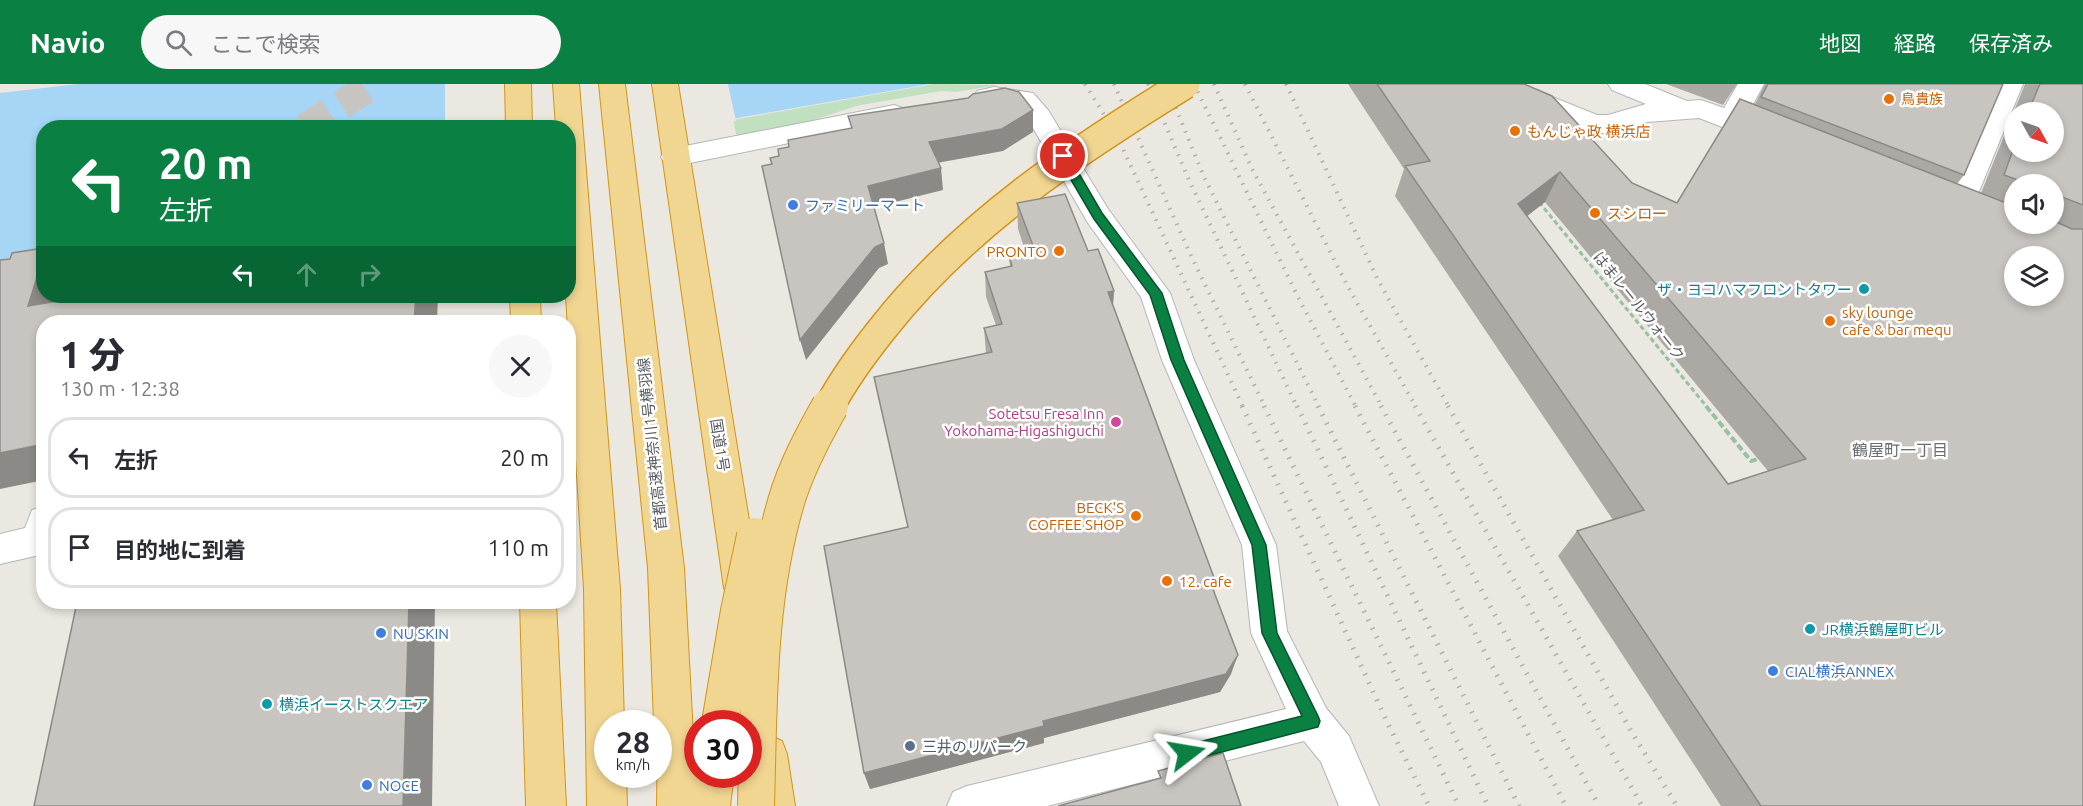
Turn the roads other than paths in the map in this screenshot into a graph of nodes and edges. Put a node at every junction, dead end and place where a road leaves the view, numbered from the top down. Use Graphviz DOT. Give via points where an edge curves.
graph roads {
  1 [pos="518,84"];
  2 [pos="566,84"];
  3 [pos="612,84"];
  4 [pos="665,84"];
  5 [pos="1160,84"];
  6 [pos="1185,84"];
  7 [pos="1496,84"];
  8 [pos="1621,84"];
  9 [pos="1686,84"];
  10 [pos="1751,84"];
  11 [pos="2010,84"];
  12 [pos="963,101"];
  13 [pos="922,109"];
  14 [pos="1693,110"];
  15 [pos="519,120"];
  16 [pos="569,120"];
  17 [pos="1730,121"];
  18 [pos="674,146"];
  19 [pos="1795,147"];
  20 [pos="576,220"];
  21 [pos="1984,222"];
  22 [pos="36,541"];
  23 [pos="0,549"];
  24 [pos="538,609"];
  25 [pos="722,710"];
  26 [pos="1312,721"];
  27 [pos="712,788"];
  28 [pos="546,806"];
  29 [pos="607,806"];
  30 [pos="677,806"];
  31 [pos="710,806"];
  32 [pos="756,806"];
  33 [pos="775,806"];
  34 [pos="967,806"];
  35 [pos="1359,806"];
  1 -- 15 [label="highway"];
  2 -- 16 [label="highway"];
  3 -- 30 [label="highway, 首都高速神奈川1号横羽線" via="666,568"];
  4 -- 18 [label="highway, 国道1号"];
  5 -- 25 [label="highway, bridge" via="1038,161 974,212 907,276 837,360 784,453 765,503 750,555"];
  6 -- 32 [label="highway, bridge" via="1050,171 956,248 888,322 827,410 785,504 773,552 765,603"];
  7 -- 14 [label="street" via="1596,124 1647,113"];
  8 -- 14 [label="street"];
  9 -- 14 [label="street"];
  10 -- 17 [label="street"];
  11 -- 21 [label="street" via="1946,206"];
  12 -- 26 [label="street" via="994,96 1024,99 1039,116 1098,216 1155,293 1178,360 1259,545 1269,633"];
  13 -- 18 [label="street"];
  14 -- 17 [label="street"];
  17 -- 19 [label="street"];
  18 -- 33 [label="highway, 国道1号"];
  20 -- 29 [label="highway" via="603,589"];
  22 -- 23 [label="street"];
  24 -- 28 [label="highway"];
  26 -- 34 [label="street"];
  26 -- 35 [label="street" via="1335,749"];
  27 -- 31 [label="highway"];
}
